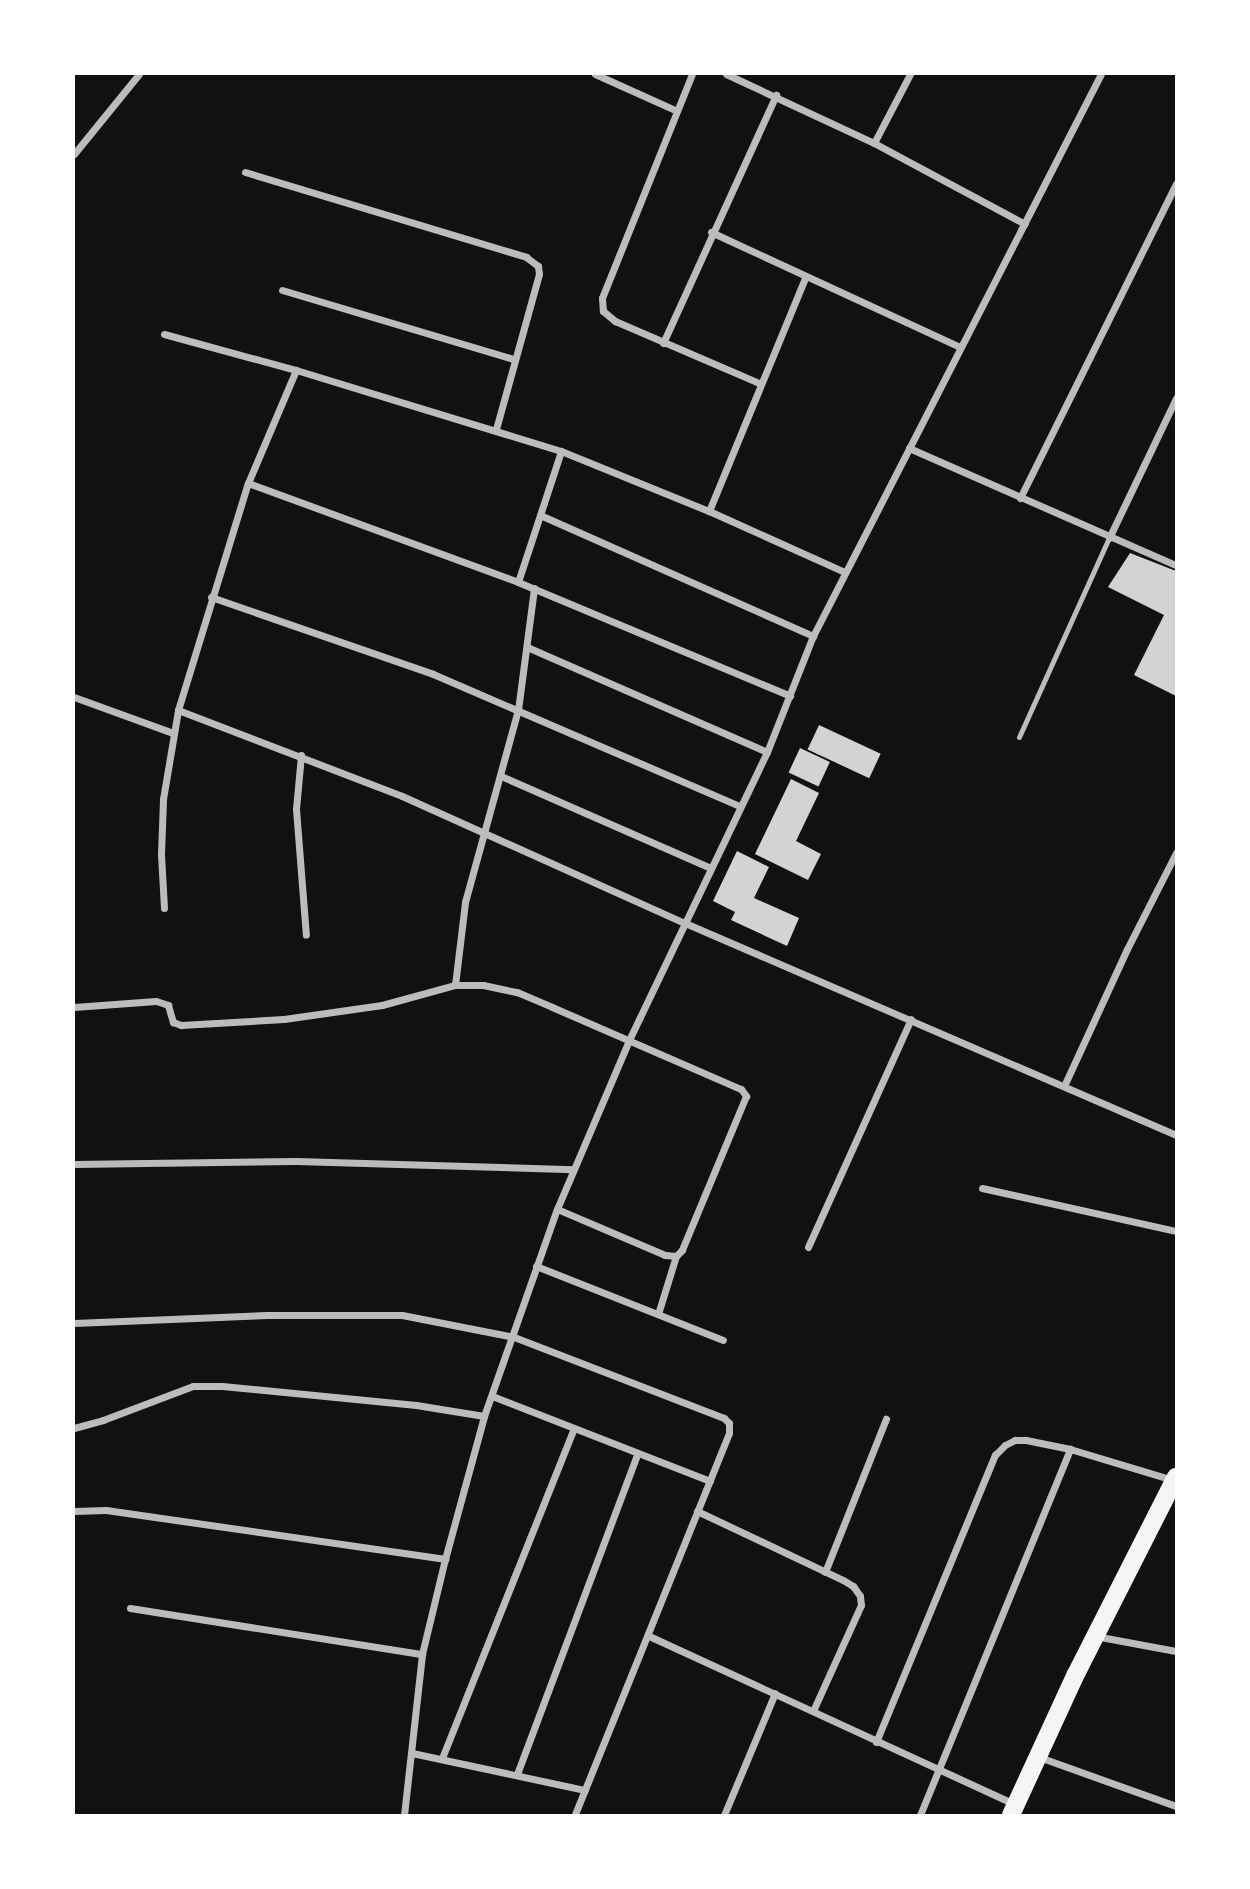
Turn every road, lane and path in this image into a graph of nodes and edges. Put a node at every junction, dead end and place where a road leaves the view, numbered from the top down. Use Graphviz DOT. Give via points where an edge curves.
graph roads {
  1 [pos="139,74"];
  2 [pos="595,74"];
  3 [pos="692,74"];
  4 [pos="726,74"];
  5 [pos="910,74"];
  6 [pos="1101,74"];
  7 [pos="776,95"];
  8 [pos="675,110"];
  9 [pos="874,143"];
  10 [pos="74,154"];
  11 [pos="245,172"];
  12 [pos="1177,184"];
  13 [pos="1025,224"];
  14 [pos="711,232"];
  15 [pos="807,276"];
  16 [pos="282,290"];
  17 [pos="164,334"];
  18 [pos="663,343"];
  19 [pos="960,347"];
  20 [pos="513,359"];
  21 [pos="296,370"];
  22 [pos="761,384"];
  23 [pos="1177,398"];
  24 [pos="496,429"];
  25 [pos="909,448"];
  26 [pos="561,451"];
  27 [pos="248,483"];
  28 [pos="1020,498"];
  29 [pos="709,511"];
  30 [pos="540,515"];
  31 [pos="1109,538"];
  32 [pos="1177,565"];
  33 [pos="845,572"];
  34 [pos="518,582"];
  35 [pos="534,588"];
  36 [pos="211,597"];
  37 [pos="813,636"];
  38 [pos="527,647"];
  39 [pos="790,696"];
  40 [pos="74,697"];
  41 [pos="178,710"];
  42 [pos="518,710"];
  43 [pos="173,733"];
  44 [pos="1019,737"];
  45 [pos="767,752"];
  46 [pos="301,755"];
  47 [pos="501,776"];
  48 [pos="740,806"];
  49 [pos="482,832"];
  50 [pos="1177,853"];
  51 [pos="711,868"];
  52 [pos="164,908"];
  53 [pos="685,923"];
  54 [pos="306,935"];
  55 [pos="455,985"];
  56 [pos="74,1007"];
  57 [pos="911,1019"];
  58 [pos="629,1040"];
  59 [pos="1063,1086"];
  60 [pos="1177,1135"];
  61 [pos="74,1164"];
  62 [pos="573,1169"];
  63 [pos="982,1188"];
  64 [pos="557,1209"];
  65 [pos="1177,1231"];
  66 [pos="808,1247"];
  67 [pos="676,1256"];
  68 [pos="536,1266"];
  69 [pos="658,1314"];
  70 [pos="74,1323"];
  71 [pos="514,1337"];
  72 [pos="723,1340"];
  73 [pos="492,1396"];
  74 [pos="484,1416"];
  75 [pos="886,1419"];
  76 [pos="74,1428"];
  77 [pos="573,1430"];
  78 [pos="1070,1449"];
  79 [pos="637,1455"];
  80 [pos="1176,1479"];
  81 [pos="710,1481"];
  82 [pos="74,1511"];
  83 [pos="697,1511"];
  84 [pos="445,1559"];
  85 [pos="825,1572"];
  86 [pos="130,1608"];
  87 [pos="649,1636"];
  88 [pos="1095,1636"];
  89 [pos="1177,1651"];
  90 [pos="422,1654"];
  91 [pos="775,1693"];
  92 [pos="813,1711"];
  93 [pos="876,1742"];
  94 [pos="412,1753"];
  95 [pos="1038,1756"];
  96 [pos="442,1758"];
  97 [pos="939,1770"];
  98 [pos="517,1774"];
  99 [pos="585,1790"];
  100 [pos="1177,1806"];
  101 [pos="1014,1810"];
  102 [pos="404,1815"];
  103 [pos="575,1815"];
  104 [pos="724,1815"];
  105 [pos="920,1815"];
  1 -- 10 [label="street"];
  2 -- 8 [label="street"];
  3 -- 8 [label="street"];
  4 -- 7 [label="street"];
  5 -- 9 [label="street"];
  6 -- 13 [label="street"];
  7 -- 9 [label="street"];
  7 -- 14 [label="street"];
  8 -- 18 [label="street" via="603,298 603,311 615,321"];
  9 -- 13 [label="street"];
  11 -- 20 [label="street" via="526,257 538,266 539,274"];
  12 -- 28 [label="street"];
  13 -- 19 [label="street"];
  14 -- 15 [label="street"];
  14 -- 18 [label="street"];
  15 -- 19 [label="street"];
  15 -- 22 [label="street"];
  16 -- 20 [label="street"];
  17 -- 21 [label="street"];
  18 -- 22 [label="street"];
  19 -- 25 [label="street"];
  20 -- 24 [label="street"];
  21 -- 24 [label="street"];
  21 -- 27 [label="street"];
  22 -- 29 [label="street"];
  23 -- 31 [label="street"];
  24 -- 26 [label="street"];
  25 -- 28 [label="street"];
  25 -- 33 [label="street"];
  26 -- 29 [label="street"];
  26 -- 30 [label="street"];
  27 -- 34 [label="street"];
  27 -- 36 [label="street"];
  28 -- 31 [label="street"];
  29 -- 33 [label="street"];
  30 -- 34 [label="street"];
  30 -- 37 [label="street"];
  31 -- 32 [label="street"];
  31 -- 44 [label="lane"];
  33 -- 37 [label="street"];
  34 -- 35 [label="street"];
  35 -- 38 [label="street"];
  35 -- 39 [label="street"];
  36 -- 41 [label="street"];
  36 -- 42 [label="street" via="433,674"];
  37 -- 39 [label="street"];
  38 -- 42 [label="street"];
  38 -- 45 [label="street"];
  39 -- 45 [label="street"];
  40 -- 43 [label="street"];
  41 -- 43 [label="street"];
  41 -- 46 [label="street"];
  42 -- 47 [label="street"];
  42 -- 48 [label="street"];
  43 -- 52 [label="street" via="163,813"];
  45 -- 48 [label="street"];
  46 -- 49 [label="street"];
  46 -- 54 [label="street" via="296,809"];
  47 -- 49 [label="street"];
  47 -- 51 [label="street"];
  48 -- 51 [label="street"];
  49 -- 53 [label="street"];
  49 -- 55 [label="street" via="465,902"];
  50 -- 59 [label="street"];
  51 -- 53 [label="street"];
  53 -- 57 [label="street"];
  53 -- 58 [label="street"];
  55 -- 56 [label="street" via="357,1009 181,1026 173,1021 168,1005 156,1001"];
  55 -- 58 [label="street" via="517,992"];
  57 -- 59 [label="street"];
  57 -- 66 [label="street"];
  58 -- 62 [label="street"];
  58 -- 67 [label="street" via="741,1089 746,1096"];
  59 -- 60 [label="street"];
  61 -- 62 [label="street" via="296,1161"];
  62 -- 64 [label="street"];
  63 -- 65 [label="street"];
  64 -- 67 [label="street"];
  64 -- 68 [label="street"];
  67 -- 69 [label="street"];
  68 -- 69 [label="street"];
  68 -- 71 [label="street"];
  69 -- 72 [label="street"];
  70 -- 71 [label="street" via="371,1313"];
  71 -- 73 [label="street"];
  71 -- 81 [label="street" via="724,1418 729,1433"];
  73 -- 74 [label="street"];
  73 -- 77 [label="street"];
  74 -- 76 [label="street" via="374,1401 192,1386"];
  74 -- 84 [label="street"];
  75 -- 85 [label="street"];
  77 -- 79 [label="street"];
  77 -- 96 [label="street"];
  78 -- 80 [label="street"];
  78 -- 93 [label="street" via="1015,1440 995,1455"];
  78 -- 97 [label="street"];
  79 -- 81 [label="street"];
  79 -- 98 [label="street"];
  80 -- 88 [label="main road"];
  81 -- 83 [label="street"];
  82 -- 84 [label="street" via="106,1510"];
  83 -- 85 [label="street"];
  83 -- 87 [label="street"];
  84 -- 90 [label="street"];
  85 -- 92 [label="street" via="853,1586 860,1605"];
  86 -- 90 [label="street"];
  87 -- 91 [label="street"];
  87 -- 99 [label="street"];
  88 -- 89 [label="street"];
  88 -- 95 [label="main road"];
  90 -- 94 [label="street"];
  91 -- 92 [label="street"];
  91 -- 104 [label="street"];
  92 -- 93 [label="street"];
  93 -- 97 [label="street"];
  94 -- 96 [label="street"];
  94 -- 102 [label="street"];
  95 -- 100 [label="street"];
  95 -- 101 [label="main road"];
  96 -- 98 [label="street"];
  97 -- 101 [label="street"];
  97 -- 105 [label="street"];
  98 -- 99 [label="street"];
  99 -- 103 [label="street"];
}
